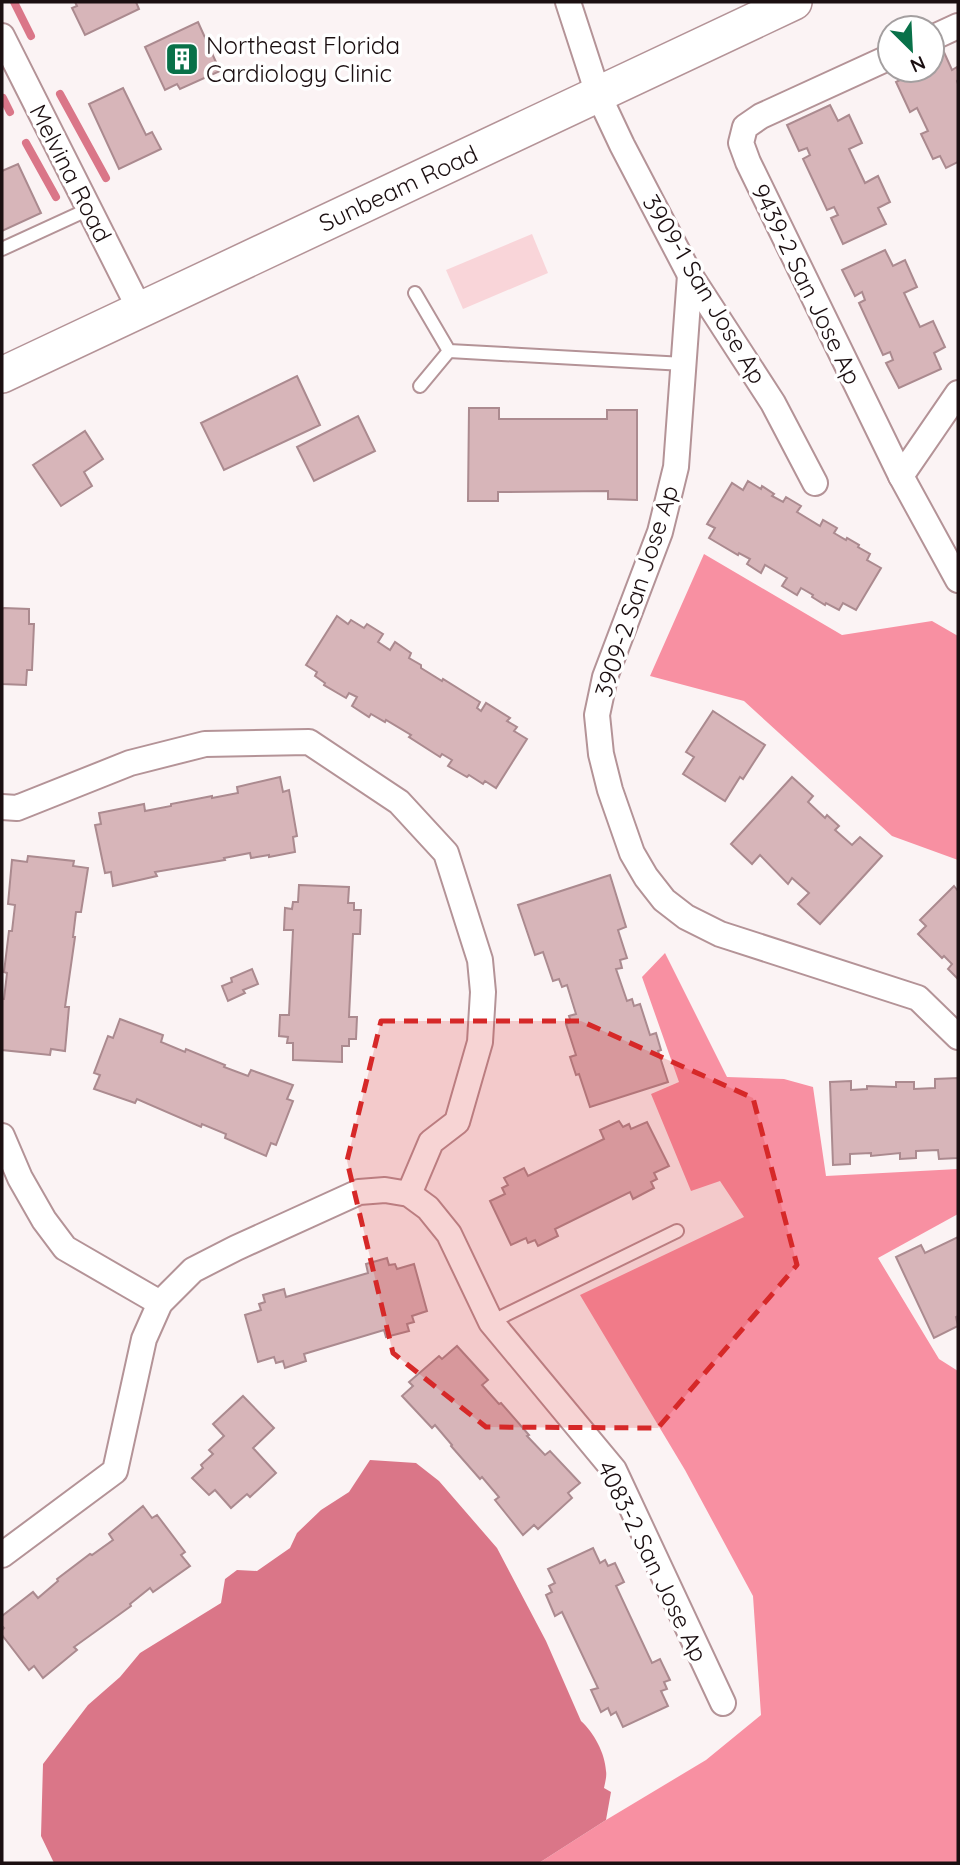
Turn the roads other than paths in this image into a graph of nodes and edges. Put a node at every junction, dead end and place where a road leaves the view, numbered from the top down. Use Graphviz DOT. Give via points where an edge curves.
graph roads {
  1 [pos="568,2"];
  2 [pos="794,2"];
  3 [pos="2,36"];
  4 [pos="876,63"];
  5 [pos="598,94"];
  6 [pos="89,209"];
  7 [pos="2,249"];
  8 [pos="690,275"];
  9 [pos="415,293"];
  10 [pos="139,310"];
  11 [pos="449,351"];
  12 [pos="684,364"];
  13 [pos="2,375"];
  14 [pos="420,386"];
  15 [pos="958,393"];
  16 [pos="901,476"];
  17 [pos="815,483"];
  18 [pos="958,580"];
  19 [pos="2,807"];
  20 [pos="958,1037"];
  21 [pos="2,1136"];
  22 [pos="409,1194"];
  23 [pos="677,1231"];
  24 [pos="160,1303"];
  25 [pos="491,1322"];
  26 [pos="2,1555"];
  27 [pos="723,1703"];
  1 -- 5 [label="street, 3909-1 San Jose Ap"];
  2 -- 5 [label="street, Sunbeam Road"];
  3 -- 6 [label="street, Melvina Road"];
  4 -- 16 [label="street, 9439-2 San Jose Ap" via="761,116 745,127 741,144"];
  5 -- 8 [label="street, 3909-1 San Jose Ap"];
  5 -- 10 [label="street, Sunbeam Road"];
  6 -- 7 [label="lane"];
  6 -- 10 [label="street, Melvina Road"];
  8 -- 12 [label="street, 3909-2 San Jose Ap"];
  8 -- 17 [label="street, 3909-1 San Jose Ap" via="773,403"];
  9 -- 11 [label="lane"];
  10 -- 13 [label="street, Sunbeam Road"];
  11 -- 12 [label="lane"];
  11 -- 14 [label="lane"];
  12 -- 20 [label="street, 3909-2 San Jose Ap" via="677,467 660,532 605,677 597,715 607,778 632,853 664,901 686,917 720,934 918,998"];
  15 -- 16 [label="street"];
  16 -- 18 [label="street, 9439-2 San Jose Ap"];
  19 -- 22 [label="street" via="17,808 131,763 205,744 309,742 399,802 446,853 480,960 483,992 480,1042 457,1122 430,1142"];
  21 -- 24 [label="street" via="26,1189 65,1248"];
  22 -- 24 [label="street" via="359,1192 193,1270"];
  22 -- 25 [label="street, 4083-2 San Jose Ap" via="428,1208 449,1234"];
  23 -- 25 [label="lane"];
  24 -- 26 [label="street" via="144,1339 115,1471"];
  25 -- 27 [label="street, 4083-2 San Jose Ap" via="614,1470"];
}
